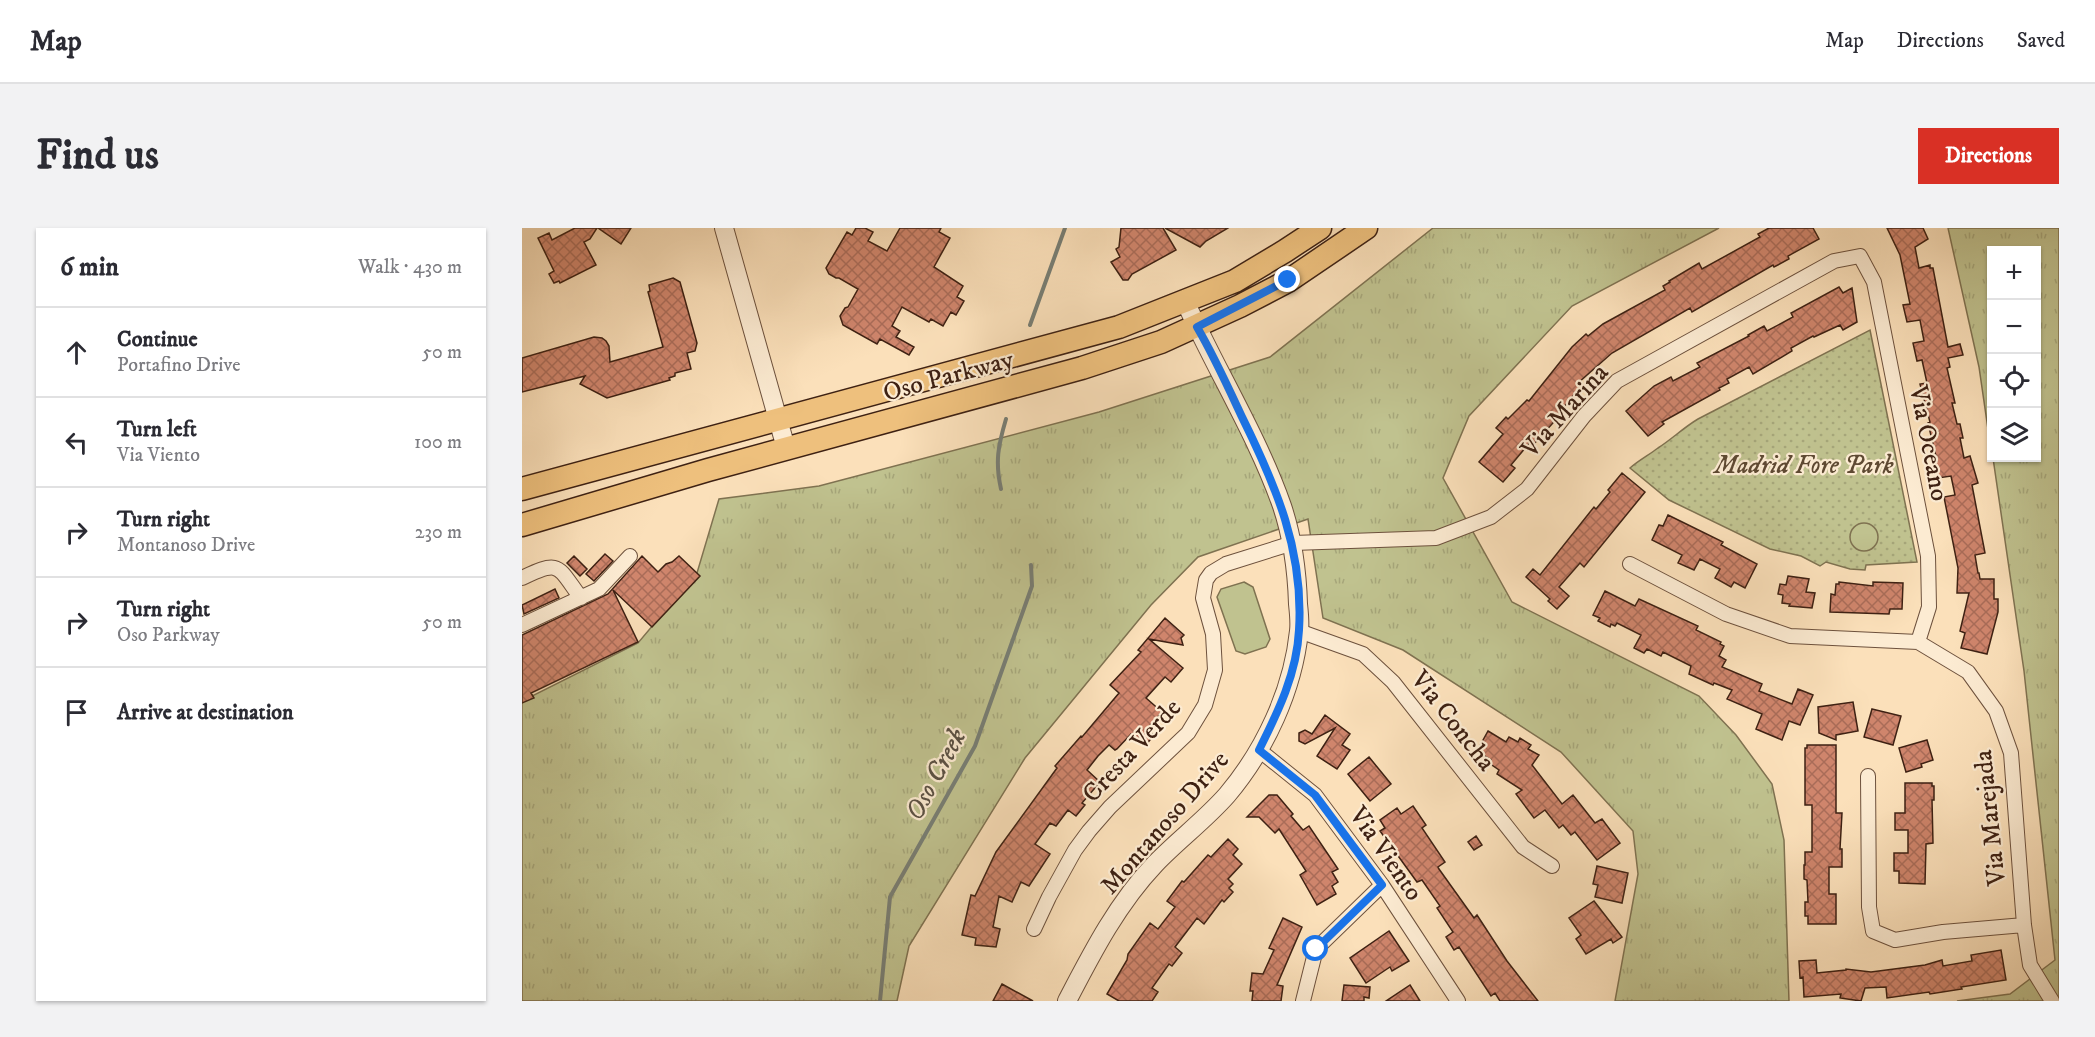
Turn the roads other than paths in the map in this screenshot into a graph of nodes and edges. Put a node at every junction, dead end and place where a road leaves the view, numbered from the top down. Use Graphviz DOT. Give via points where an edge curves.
graph roads {
  1 [pos="724,228"];
  2 [pos="1320,228"];
  3 [pos="1366,228"];
  4 [pos="1860,256"];
  5 [pos="1185,302"];
  6 [pos="1197,327"];
  7 [pos="777,420"];
  8 [pos="786,448"];
  9 [pos="522,489"];
  10 [pos="522,525"];
  11 [pos="1293,543"];
  12 [pos="630,556"];
  13 [pos="1630,564"];
  14 [pos="522,578"];
  15 [pos="581,598"];
  16 [pos="522,625"];
  17 [pos="1299,631"];
  18 [pos="1918,642"];
  19 [pos="1259,750"];
  20 [pos="1868,776"];
  21 [pos="1552,866"];
  22 [pos="1382,885"];
  23 [pos="2024,925"];
  24 [pos="1034,929"];
  25 [pos="1066,1001"];
  26 [pos="1303,1001"];
  27 [pos="1458,1001"];
  28 [pos="2052,1001"];
  1 -- 7 [label="street"];
  2 -- 5 [label="main road, Oso Parkway" via="1235,280"];
  3 -- 6 [label="main road, Oso Parkway" via="1288,280"];
  4 -- 11 [label="street, Via Marina" via="1834,261 1617,381 1527,489 1491,518 1436,538"];
  4 -- 18 [label="street, Via Oceano" via="1874,282 1928,556 1929,607"];
  5 -- 6 [label="street, Montanoso Drive"];
  5 -- 7 [label="main road, Oso Parkway" via="1119,327"];
  6 -- 8 [label="main road, Oso Parkway" via="1082,368"];
  6 -- 11 [label="street, Montanoso Drive" via="1264,463"];
  7 -- 8 [label="street"];
  7 -- 9 [label="main road, Oso Parkway"];
  8 -- 10 [label="main road, Oso Parkway"];
  11 -- 17 [label="street, Montanoso Drive"];
  11 -- 24 [label="street, Cresta Verde" via="1226,564 1206,580 1203,598 1210,618 1215,670 1205,705 1188,733 1089,831"];
  12 -- 15 [label="street" via="599,589"];
  13 -- 18 [label="street, Via Marejada" via="1726,614 1790,636"];
  14 -- 15 [label="street" via="550,567 559,569"];
  15 -- 16 [label="street"];
  17 -- 19 [label="street, Montanoso Drive" via="1289,682"];
  17 -- 21 [label="street, Via Concha" via="1363,654 1386,675 1523,847"];
  18 -- 23 [label="street, Via Marejada" via="1968,672 1996,711 2011,753"];
  19 -- 22 [label="street, Via Viento" via="1315,795"];
  19 -- 25 [label="street, Montanoso Drive" via="1227,795 1154,865 1122,906"];
  20 -- 23 [label="street" via="1869,907 1873,931 1895,940"];
  22 -- 26 [label="street" via="1316,949"];
  22 -- 27 [label="street, Via Viento"];
  23 -- 28 [label="street, Via Marejada" via="2030,965"];
}
